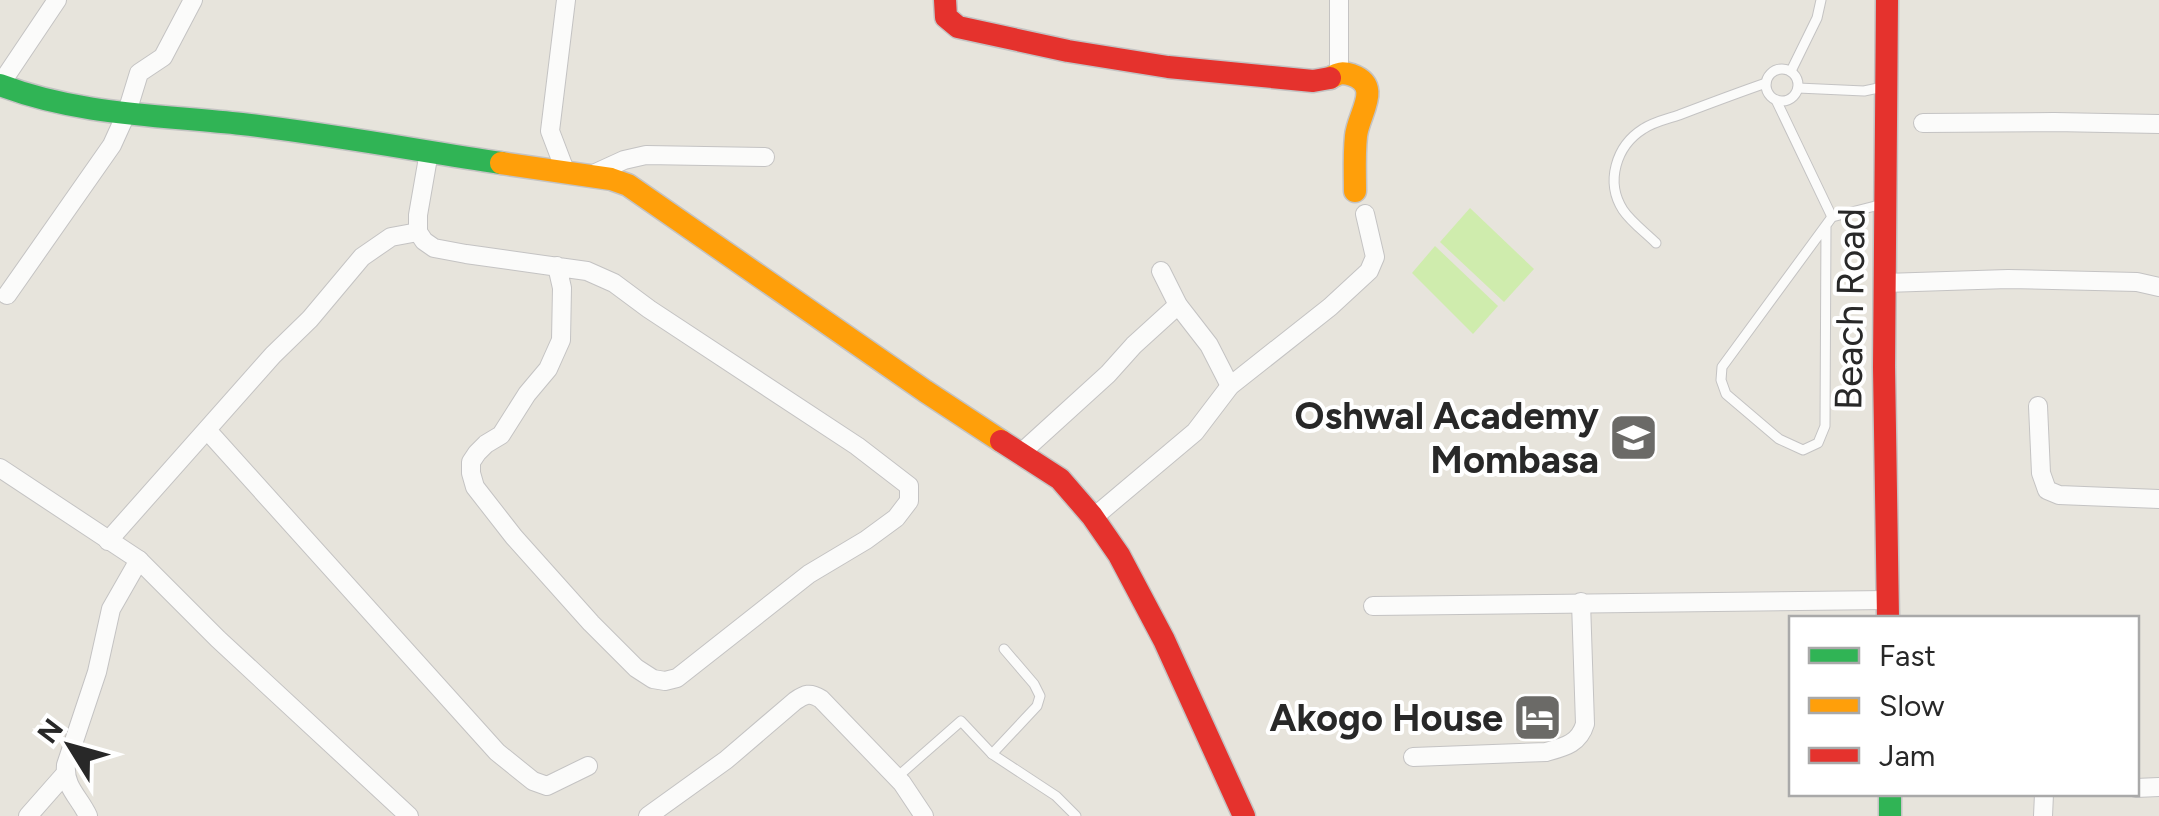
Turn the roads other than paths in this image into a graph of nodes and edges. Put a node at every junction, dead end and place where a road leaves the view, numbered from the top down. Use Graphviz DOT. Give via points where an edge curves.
graph roads {
  1 [pos="57,0"];
  2 [pos="193,0"];
  3 [pos="566,0"];
  4 [pos="944,0"];
  5 [pos="1339,0"];
  6 [pos="1821,0"];
  7 [pos="1887,0"];
  8 [pos="1791,72"];
  9 [pos="1339,73"];
  10 [pos="1766,83"];
  11 [pos="0,85"];
  12 [pos="1886,86"];
  13 [pos="1798,88"];
  14 [pos="1776,100"];
  15 [pos="127,112"];
  16 [pos="1923,123"];
  17 [pos="2159,124"];
  18 [pos="429,152"];
  19 [pos="765,157"];
  20 [pos="577,175"];
  21 [pos="1356,191"];
  22 [pos="1887,202"];
  23 [pos="1365,214"];
  24 [pos="1829,221"];
  25 [pos="418,232"];
  26 [pos="1656,243"];
  27 [pos="558,266"];
  28 [pos="1161,271"];
  29 [pos="1885,283"];
  30 [pos="2159,287"];
  31 [pos="7,295"];
  32 [pos="1178,305"];
  33 [pos="1230,386"];
  34 [pos="2038,406"];
  35 [pos="206,430"];
  36 [pos="1020,452"];
  37 [pos="0,468"];
  38 [pos="2159,499"];
  39 [pos="1094,517"];
  40 [pos="108,541"];
  41 [pos="139,560"];
  42 [pos="1581,602"];
  43 [pos="1373,606"];
  44 [pos="1888,609"];
  45 [pos="1004,649"];
  46 [pos="992,754"];
  47 [pos="1413,756"];
  48 [pos="588,766"];
  49 [pos="65,774"];
  50 [pos="896,778"];
  51 [pos="28,816"];
  52 [pos="88,816"];
  53 [pos="410,816"];
  54 [pos="648,816"];
  55 [pos="924,816"];
  56 [pos="1076,816"];
  57 [pos="1244,816"];
  1 -- 11 [label="street"];
  2 -- 15 [label="street" via="163,57 139,73"];
  3 -- 20 [label="street" via="550,131"];
  4 -- 9 [label="street" via="946,17 958,27 1068,51 1294,80"];
  5 -- 9 [label="street"];
  6 -- 8 [label="lane"];
  7 -- 12 [label="street, Beach Road"];
  8 -- 10 [label="lane" via="1776,70"];
  8 -- 13 [label="lane"];
  9 -- 21 [label="street" via="1362,79 1368,92 1356,132"];
  10 -- 14 [label="lane"];
  10 -- 26 [label="lane" via="1644,127 1620,153 1614,182 1623,210"];
  11 -- 15 [label="street" via="46,101"];
  12 -- 13 [label="lane"];
  12 -- 22 [label="street, Beach Road"];
  13 -- 14 [label="lane" via="1792,97"];
  14 -- 24 [label="lane"];
  15 -- 18 [label="street"];
  15 -- 31 [label="street" via="112,145"];
  16 -- 17 [label="street"];
  18 -- 20 [label="street"];
  18 -- 25 [label="street"];
  19 -- 20 [label="street" via="646,156"];
  20 -- 36 [label="street" via="628,185"];
  22 -- 24 [label="lane"];
  22 -- 29 [label="street, Beach Road"];
  23 -- 33 [label="street" via="1375,258 1369,271"];
  24 -- 24 [label="lane" via="1722,368 1720,380 1726,394 1803,450 1818,443 1826,426"];
  25 -- 27 [label="street" via="434,248"];
  25 -- 35 [label="street" via="362,256"];
  27 -- 27 [label="street" via="614,283 909,486 909,501 896,518 810,574 677,678 653,680 636,668 475,487 477,453 501,435 562,340"];
  28 -- 32 [label="street"];
  29 -- 30 [label="street" via="2008,279"];
  29 -- 44 [label="street, Beach Road"];
  32 -- 33 [label="street"];
  32 -- 36 [label="street"];
  33 -- 39 [label="street" via="1194,432"];
  34 -- 38 [label="street" via="2047,490"];
  35 -- 40 [label="street"];
  35 -- 48 [label="street" via="497,752 547,786"];
  36 -- 39 [label="street" via="1060,479"];
  37 -- 40 [label="street"];
  39 -- 57 [label="street" via="1164,639"];
  40 -- 41 [label="street"];
  41 -- 49 [label="street" via="112,610"];
  41 -- 53 [label="street"];
  42 -- 43 [label="street"];
  42 -- 44 [label="street"];
  42 -- 47 [label="street" via="1585,724 1574,742 1546,752"];
  45 -- 46 [label="lane" via="1040,696"];
  46 -- 50 [label="lane" via="961,721"];
  46 -- 56 [label="lane"];
  49 -- 51 [label="street"];
  49 -- 52 [label="street"];
  50 -- 54 [label="street" via="821,699 803,695"];
  50 -- 55 [label="street"];
}
